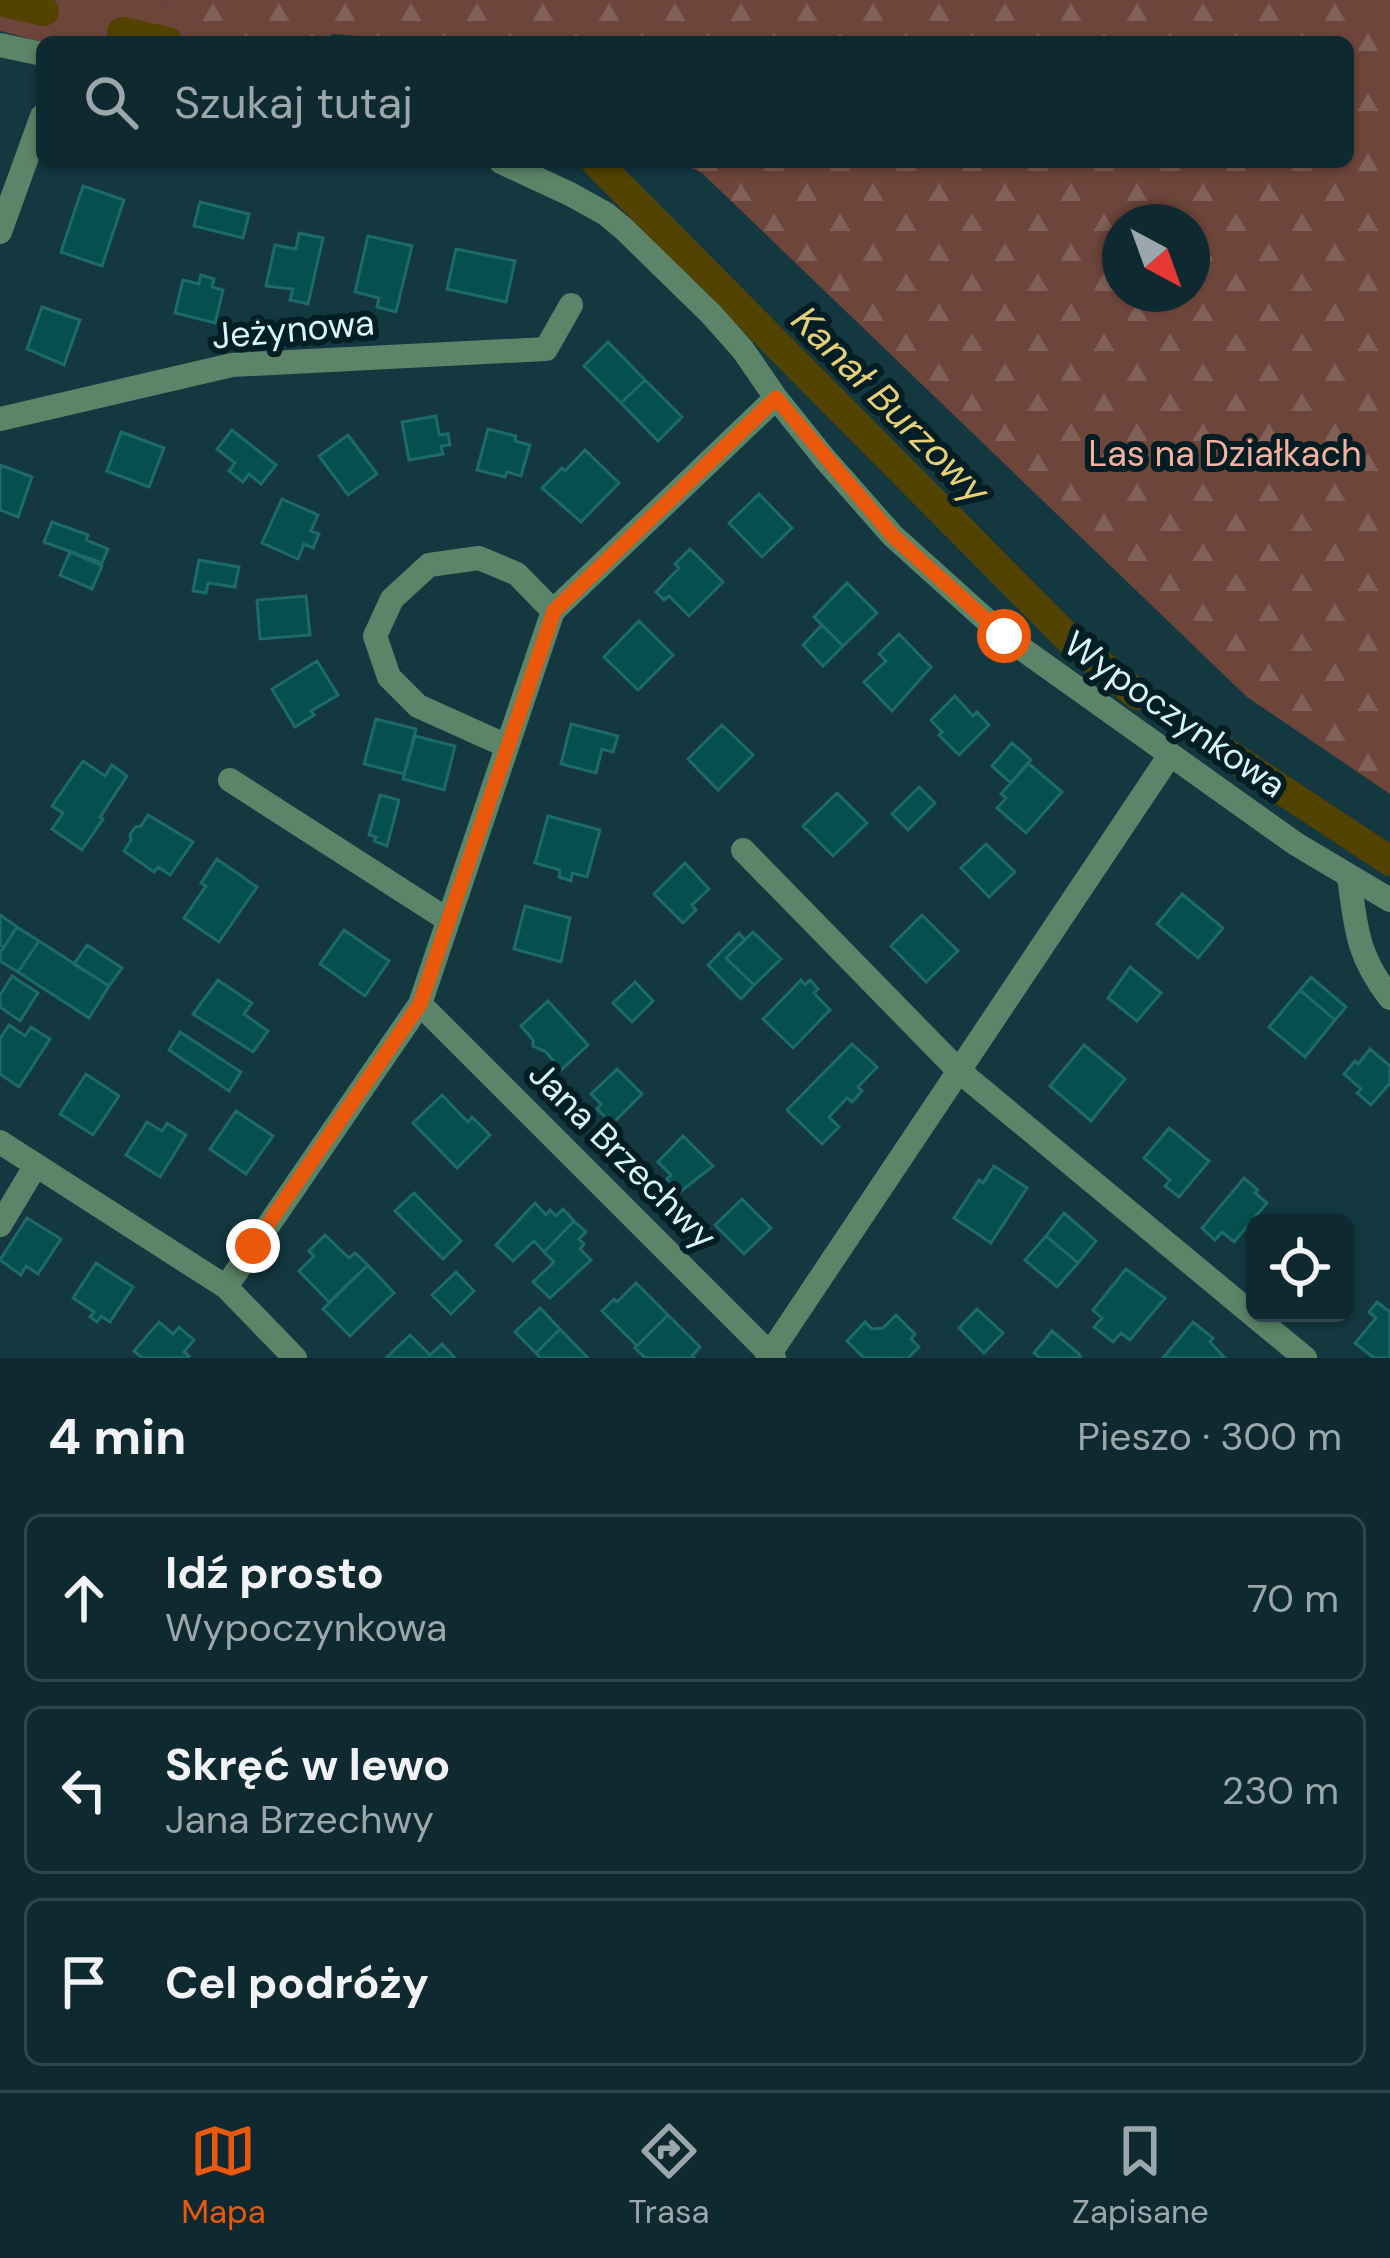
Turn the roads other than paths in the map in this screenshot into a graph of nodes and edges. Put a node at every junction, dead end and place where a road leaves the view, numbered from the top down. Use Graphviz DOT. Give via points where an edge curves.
graph roads {
  1 [pos="0,45"];
  2 [pos="36,53"];
  3 [pos="36,133"];
  4 [pos="514,168"];
  5 [pos="0,232"];
  6 [pos="571,305"];
  7 [pos="776,398"];
  8 [pos="0,418"];
  9 [pos="554,611"];
  10 [pos="507,746"];
  11 [pos="1169,755"];
  12 [pos="230,780"];
  13 [pos="743,850"];
  14 [pos="1349,877"];
  15 [pos="1390,900"];
  16 [pos="448,920"];
  17 [pos="1390,998"];
  18 [pos="420,1004"];
  19 [pos="959,1071"];
  20 [pos="0,1142"];
  21 [pos="36,1165"];
  22 [pos="0,1225"];
  23 [pos="226,1287"];
  24 [pos="770,1356"];
  25 [pos="295,1358"];
  26 [pos="1305,1358"];
  1 -- 2 [label="street"];
  3 -- 5 [label="street"];
  4 -- 7 [label="street, Wypoczynkowa" via="624,229 712,315"];
  6 -- 8 [label="street, Jeżynowa" via="545,349 232,364"];
  7 -- 9 [label="street"];
  7 -- 11 [label="street, Wypoczynkowa" via="893,536 970,609"];
  9 -- 10 [label="street"];
  9 -- 10 [label="street" via="518,574 463,560 429,565 392,599 375,637 389,677 418,706"];
  10 -- 16 [label="street"];
  11 -- 14 [label="street, Wypoczynkowa"];
  11 -- 19 [label="street"];
  12 -- 16 [label="street"];
  13 -- 19 [label="street"];
  14 -- 15 [label="street, Wypoczynkowa"];
  14 -- 17 [label="street" via="1368,969"];
  16 -- 18 [label="street"];
  18 -- 23 [label="street"];
  18 -- 24 [label="street, Jana Brzechwy"];
  19 -- 24 [label="street"];
  19 -- 26 [label="street"];
  20 -- 21 [label="street"];
  21 -- 22 [label="street"];
  21 -- 23 [label="street"];
  23 -- 25 [label="street"];
}
